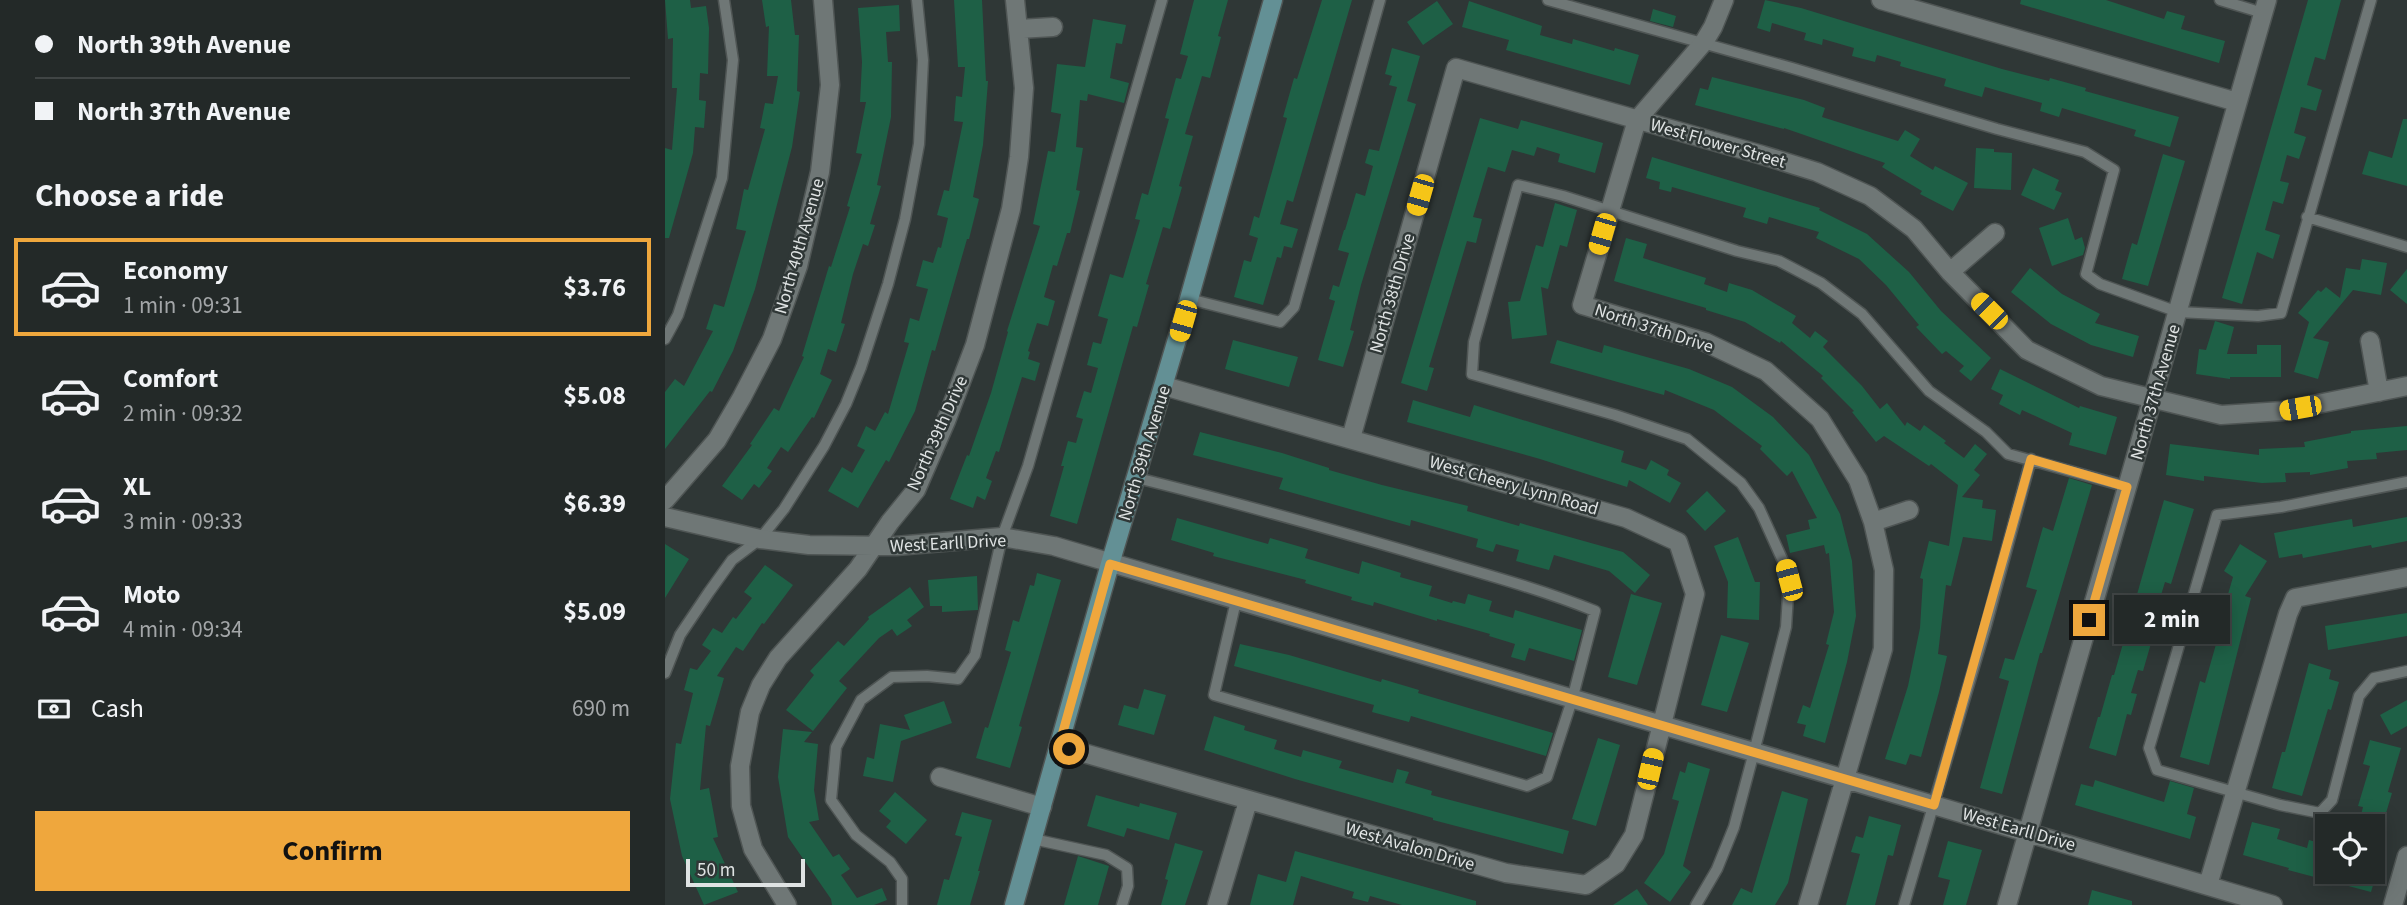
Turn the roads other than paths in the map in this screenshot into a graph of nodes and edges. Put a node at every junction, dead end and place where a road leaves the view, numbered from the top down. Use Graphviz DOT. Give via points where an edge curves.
graph roads {
  1 [pos="724,0"];
  2 [pos="823,0"];
  3 [pos="917,0"];
  4 [pos="1015,0"];
  5 [pos="1162,0"];
  6 [pos="1273,0"];
  7 [pos="1380,0"];
  8 [pos="1548,0"];
  9 [pos="1724,0"];
  10 [pos="1881,0"];
  11 [pos="2220,0"];
  12 [pos="2371,0"];
  13 [pos="2265,6"];
  14 [pos="1053,27"];
  15 [pos="1019,29"];
  16 [pos="1704,42"];
  17 [pos="1455,68"];
  18 [pos="2237,102"];
  19 [pos="1637,120"];
  20 [pos="1608,211"];
  21 [pos="2307,217"];
  22 [pos="1995,233"];
  23 [pos="2407,247"];
  24 [pos="1950,272"];
  25 [pos="1189,299"];
  26 [pos="2178,312"];
  27 [pos="665,339"];
  28 [pos="2370,341"];
  29 [pos="1164,386"];
  30 [pos="2407,386"];
  31 [pos="2379,392"];
  32 [pos="2153,398"];
  33 [pos="1351,438"];
  34 [pos="2031,459"];
  35 [pos="1137,478"];
  36 [pos="2407,482"];
  37 [pos="2127,487"];
  38 [pos="665,500"];
  39 [pos="1909,510"];
  40 [pos="665,517"];
  41 [pos="1873,522"];
  42 [pos="1002,537"];
  43 [pos="760,539"];
  44 [pos="874,546"];
  45 [pos="1110,564"];
  46 [pos="2407,577"];
  47 [pos="1235,601"];
  48 [pos="2407,671"];
  49 [pos="665,673"];
  50 [pos="1572,700"];
  51 [pos="1661,725"];
  52 [pos="1059,746"];
  53 [pos="1754,752"];
  54 [pos="940,777"];
  55 [pos="1846,779"];
  56 [pos="2235,792"];
  57 [pos="1248,801"];
  58 [pos="1934,805"];
  59 [pos="1042,807"];
  60 [pos="2029,832"];
  61 [pos="1033,839"];
  62 [pos="2407,856"];
  63 [pos="2208,885"];
  64 [pos="787,905"];
  65 [pos="902,905"];
  66 [pos="1014,905"];
  67 [pos="1122,905"];
  68 [pos="1217,905"];
  69 [pos="1696,905"];
  70 [pos="1808,905"];
  71 [pos="1904,905"];
  72 [pos="2007,905"];
  73 [pos="2273,905"];
  74 [pos="2393,905"];
  1 -- 27 [label="lane" via="733,60 722,178 678,316"];
  2 -- 38 [label="street, North 40th Avenue" via="830,85 820,172 797,266 772,339 743,397 717,440"];
  3 -- 43 [label="lane" via="923,60 919,144 888,284 846,404 784,509"];
  4 -- 15 [label="street, North 39th Drive"];
  5 -- 42 [label="lane" via="1028,466"];
  6 -- 25 [label="street, North 39th Avenue"];
  7 -- 25 [label="lane" via="1294,307 1280,322"];
  8 -- 16 [label="lane"];
  9 -- 16 [label="street"];
  10 -- 18 [label="street"];
  11 -- 13 [label="lane"];
  12 -- 21 [label="lane"];
  13 -- 18 [label="street, North 37th Avenue"];
  14 -- 15 [label="street"];
  15 -- 44 [label="street, North 39th Drive" via="1024,88 1019,157 975,345 916,489"];
  16 -- 19 [label="street"];
  16 -- 26 [label="lane" via="2085,152 2113,170 2086,274 2099,285"];
  17 -- 19 [label="street, West Flower Street"];
  17 -- 33 [label="street, North 38th Drive"];
  18 -- 26 [label="street, North 37th Avenue"];
  19 -- 20 [label="street, North 37th Drive"];
  19 -- 24 [label="street, West Flower Street" via="1817,172 1870,196 1914,229"];
  20 -- 34 [label="lane" via="1779,261 1821,283 1862,314 1929,391 2008,454"];
  20 -- 41 [label="street, North 37th Drive" via="1582,304 1705,342 1766,371 1820,419 1858,480"];
  20 -- 53 [label="lane" via="1518,186 1474,342 1472,374 1687,439 1741,483 1759,508 1789,580 1786,627"];
  21 -- 23 [label="lane"];
  21 -- 26 [label="lane" via="2281,313"];
  22 -- 24 [label="street"];
  24 -- 32 [label="street, West Flower Street" via="2027,350 2101,386"];
  25 -- 29 [label="street, North 39th Avenue"];
  26 -- 32 [label="street, North 37th Avenue"];
  28 -- 31 [label="street"];
  29 -- 33 [label="street, West Cheery Lynn Road"];
  29 -- 35 [label="street, North 39th Avenue"];
  30 -- 31 [label="street, West Flower Street"];
  31 -- 32 [label="street, West Flower Street" via="2283,411 2231,415"];
  32 -- 37 [label="street, North 37th Avenue"];
  33 -- 51 [label="street, West Cheery Lynn Road" via="1626,518 1678,542 1695,594"];
  34 -- 37 [label="lane"];
  34 -- 58 [label="lane"];
  35 -- 45 [label="street, North 39th Avenue"];
  35 -- 50 [label="lane" via="1454,565 1595,611"];
  36 -- 56 [label="lane" via="2217,515 2149,748 2157,770"];
  37 -- 60 [label="street, North 37th Avenue"];
  39 -- 41 [label="street"];
  40 -- 43 [label="street, West Earll Drive"];
  41 -- 55 [label="street, North 37th Drive" via="1884,570 1883,649"];
  42 -- 44 [label="street, West Earll Drive"];
  42 -- 45 [label="street, West Earll Drive" via="1054,546"];
  42 -- 65 [label="lane" via="975,655 958,679 892,677 861,700 836,747 831,800 856,835 890,862 902,879"];
  43 -- 44 [label="street, West Earll Drive"];
  43 -- 49 [label="lane" via="732,560 709,592 680,635"];
  44 -- 64 [label="street, North 39th Drive" via="778,658 750,712 740,766 741,806 753,849"];
  45 -- 47 [label="street, West Earll Drive"];
  45 -- 52 [label="street, North 39th Avenue"];
  46 -- 56 [label="street" via="2295,598"];
  47 -- 50 [label="street, West Earll Drive"];
  47 -- 50 [label="lane" via="1214,695 1341,733 1527,786 1547,778"];
  48 -- 56 [label="lane" via="2374,678 2359,696 2332,800 2320,813"];
  50 -- 51 [label="street, West Earll Drive"];
  51 -- 53 [label="street, West Earll Drive"];
  51 -- 57 [label="street, West Avalon Drive" via="1634,835 1616,864 1586,885 1506,873"];
  52 -- 57 [label="street, West Avalon Drive"];
  52 -- 59 [label="street, North 39th Avenue"];
  53 -- 55 [label="street, West Earll Drive"];
  53 -- 69 [label="lane" via="1734,827"];
  54 -- 59 [label="street"];
  55 -- 58 [label="street, West Earll Drive"];
  55 -- 70 [label="street, North 37th Drive"];
  56 -- 63 [label="street"];
  57 -- 68 [label="street"];
  58 -- 60 [label="street, West Earll Drive"];
  58 -- 71 [label="lane"];
  59 -- 61 [label="street, North 39th Avenue"];
  60 -- 63 [label="street, West Earll Drive"];
  60 -- 72 [label="street, North 37th Avenue"];
  61 -- 66 [label="street, North 39th Avenue"];
  61 -- 67 [label="lane" via="1106,855 1127,868"];
  62 -- 74 [label="street"];
  63 -- 73 [label="street, West Earll Drive"];
}
